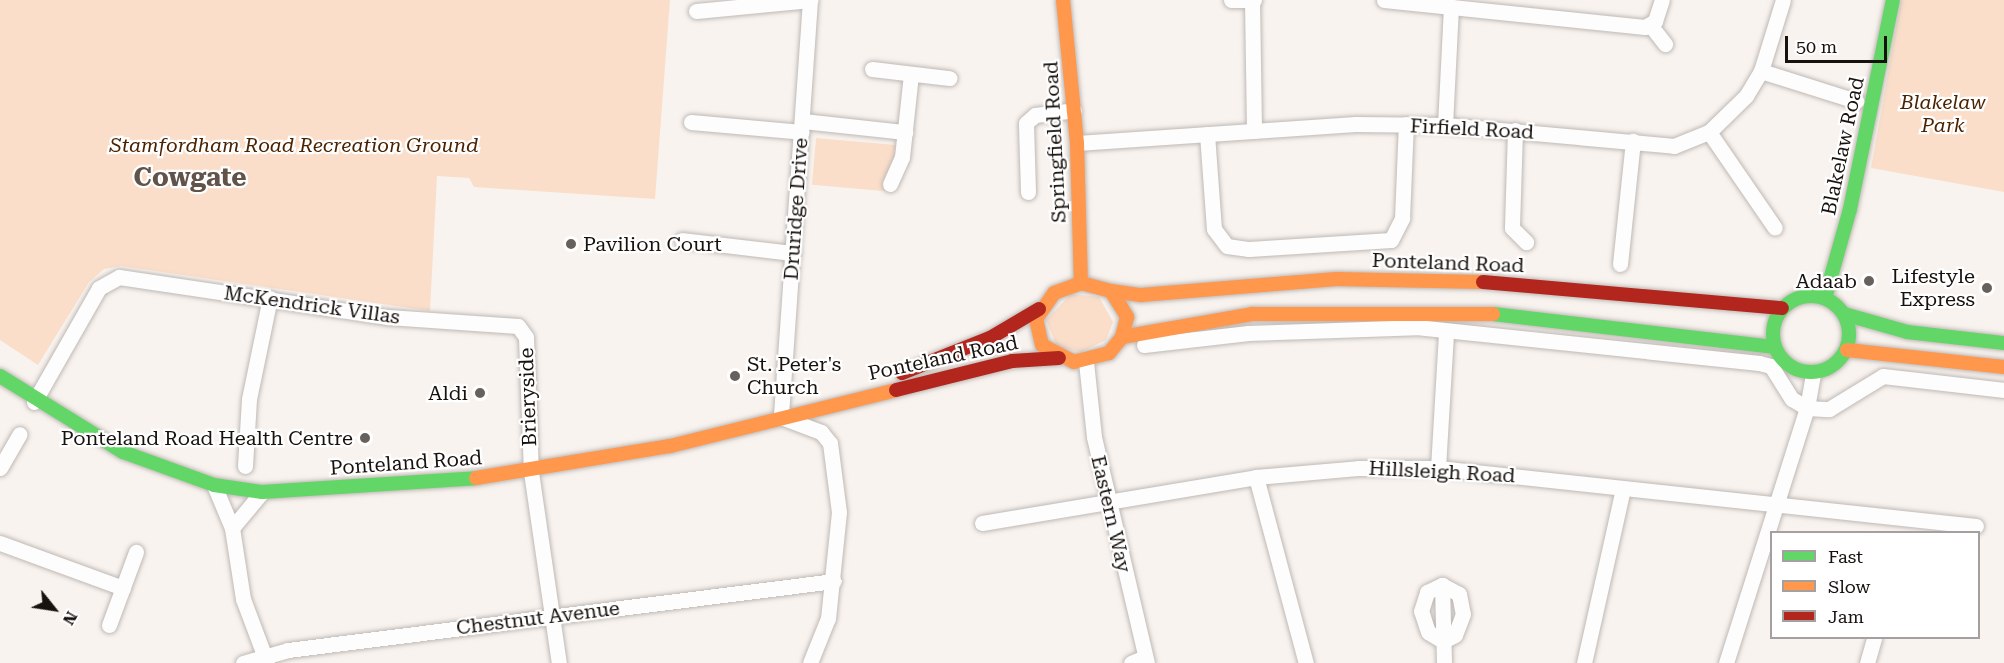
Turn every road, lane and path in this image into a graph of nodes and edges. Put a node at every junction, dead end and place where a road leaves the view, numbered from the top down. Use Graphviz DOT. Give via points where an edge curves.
graph roads {
  1 [pos="810,0"];
  2 [pos="1064,0"];
  3 [pos="1231,0"];
  4 [pos="1384,0"];
  5 [pos="1662,0"];
  6 [pos="1783,0"];
  7 [pos="1893,0"];
  8 [pos="1253,1"];
  9 [pos="1492,4"];
  10 [pos="1451,6"];
  11 [pos="696,11"];
  12 [pos="1651,26"];
  13 [pos="1665,44"];
  14 [pos="872,69"];
  15 [pos="1761,71"];
  16 [pos="911,74"];
  17 [pos="949,78"];
  18 [pos="1856,101"];
  19 [pos="1074,110"];
  20 [pos="691,122"];
  21 [pos="1406,124"];
  22 [pos="1445,124"];
  23 [pos="803,127"];
  24 [pos="1515,130"];
  25 [pos="1254,131"];
  26 [pos="905,132"];
  27 [pos="1709,132"];
  28 [pos="1207,134"];
  29 [pos="1633,141"];
  30 [pos="1077,143"];
  31 [pos="890,184"];
  32 [pos="1028,192"];
  33 [pos="1775,228"];
  34 [pos="682,240"];
  35 [pos="1526,242"];
  36 [pos="793,252"];
  37 [pos="1620,264"];
  38 [pos="1081,283"];
  39 [pos="1111,291"];
  40 [pos="270,298"];
  41 [pos="1825,298"];
  42 [pos="1782,308"];
  43 [pos="1039,309"];
  44 [pos="1844,314"];
  45 [pos="518,326"];
  46 [pos="1446,333"];
  47 [pos="1122,337"];
  48 [pos="2004,343"];
  49 [pos="1775,347"];
  50 [pos="1846,350"];
  51 [pos="1109,352"];
  52 [pos="1059,358"];
  53 [pos="1086,362"];
  54 [pos="2004,367"];
  55 [pos="1813,373"];
  56 [pos="0,376"];
  57 [pos="2004,390"];
  58 [pos="835,401"];
  59 [pos="34,402"];
  60 [pos="1808,408"];
  61 [pos="782,417"];
  62 [pos="20,434"];
  63 [pos="245,466"];
  64 [pos="0,468"];
  65 [pos="1438,468"];
  66 [pos="531,472"];
  67 [pos="1256,477"];
  68 [pos="214,485"];
  69 [pos="1623,488"];
  70 [pos="262,492"];
  71 [pos="1108,500"];
  72 [pos="1776,506"];
  73 [pos="982,522"];
  74 [pos="1904,526"];
  75 [pos="1976,526"];
  76 [pos="232,528"];
  77 [pos="0,543"];
  78 [pos="136,552"];
  79 [pos="834,581"];
  80 [pos="123,588"];
  81 [pos="552,617"];
  82 [pos="109,625"];
  83 [pos="1874,639"];
  84 [pos="1443,641"];
  85 [pos="265,659"];
  86 [pos="1141,661"];
  87 [pos="243,663"];
  88 [pos="559,663"];
  89 [pos="810,663"];
  90 [pos="1306,663"];
  91 [pos="1444,663"];
  92 [pos="1584,663"];
  93 [pos="1726,663"];
  94 [pos="1867,663"];
  1 -- 11 [label="street"];
  1 -- 23 [label="street, Druridge Drive"];
  2 -- 19 [label="main road, Springfield Road"];
  3 -- 8 [label="street"];
  4 -- 10 [label="street"];
  5 -- 12 [label="street"];
  6 -- 15 [label="street, Firfield Road"];
  7 -- 41 [label="main road, Blakelaw Road" via="1850,209"];
  8 -- 25 [label="street"];
  9 -- 10 [label="street"];
  9 -- 12 [label="street"];
  10 -- 22 [label="street"];
  12 -- 13 [label="street"];
  14 -- 16 [label="street"];
  15 -- 18 [label="street"];
  15 -- 27 [label="street, Firfield Road" via="1746,96"];
  16 -- 17 [label="street"];
  16 -- 26 [label="street"];
  19 -- 30 [label="main road, Springfield Road"];
  19 -- 32 [label="street" via="1035,115 1026,123"];
  20 -- 23 [label="street"];
  21 -- 22 [label="street, Firfield Road"];
  21 -- 25 [label="street, Firfield Road"];
  21 -- 28 [label="street" via="1402,218 1391,240 1249,249 1227,246 1214,229"];
  22 -- 24 [label="street, Firfield Road"];
  23 -- 26 [label="street"];
  23 -- 36 [label="street, Druridge Drive"];
  24 -- 29 [label="street, Firfield Road"];
  24 -- 35 [label="street" via="1512,228"];
  25 -- 28 [label="street, Firfield Road"];
  26 -- 31 [label="street" via="902,157"];
  27 -- 29 [label="street, Firfield Road" via="1674,146"];
  27 -- 33 [label="street"];
  28 -- 30 [label="street, Firfield Road"];
  29 -- 37 [label="street"];
  30 -- 38 [label="main road, Springfield Road"];
  34 -- 36 [label="street"];
  36 -- 61 [label="street, Druridge Drive"];
  38 -- 39 [label="main road"];
  38 -- 43 [label="main road" via="1054,292"];
  39 -- 42 [label="main road, Ponteland Road" via="1141,295 1336,279 1447,279"];
  39 -- 47 [label="main road" via="1125,306"];
  40 -- 45 [label="street, McKendrick Villas" via="408,319"];
  40 -- 59 [label="street, McKendrick Villas" via="119,277 99,288"];
  40 -- 63 [label="street" via="249,399"];
  41 -- 42 [label="main road, Ponteland Road" via="1799,298"];
  41 -- 44 [label="main road"];
  42 -- 49 [label="main road" via="1773,334"];
  43 -- 52 [label="main road" via="1036,331 1042,345"];
  43 -- 58 [label="main road, Ponteland Road" via="990,338"];
  44 -- 48 [label="main road" via="1907,332"];
  44 -- 50 [label="main road"];
  45 -- 66 [label="street, Brieryside" via="526,337"];
  46 -- 51 [label="street" via="1416,327 1248,333"];
  46 -- 60 [label="street" via="1759,363 1771,366 1792,399"];
  46 -- 65 [label="street"];
  47 -- 49 [label="main road" via="1252,314 1463,310"];
  47 -- 51 [label="main road"];
  49 -- 55 [label="main road" via="1785,362"];
  50 -- 54 [label="main road"];
  50 -- 55 [label="main road" via="1839,361"];
  51 -- 53 [label="main road"];
  52 -- 53 [label="main road"];
  52 -- 58 [label="main road, Ponteland Road" via="1012,361"];
  53 -- 71 [label="street, Eastern Way"];
  55 -- 60 [label="street"];
  56 -- 59 [label="main road, Ponteland Road"];
  57 -- 60 [label="street" via="1883,376 1829,409"];
  58 -- 61 [label="main road, Ponteland Road"];
  59 -- 68 [label="main road, Ponteland Road" via="123,452"];
  60 -- 72 [label="street"];
  61 -- 66 [label="main road, Ponteland Road" via="670,446"];
  61 -- 79 [label="street" via="821,432 836,468"];
  62 -- 64 [label="street"];
  65 -- 67 [label="street, Hillsleigh Road" via="1358,468"];
  65 -- 69 [label="street, Hillsleigh Road"];
  66 -- 70 [label="main road, Ponteland Road" via="399,486"];
  66 -- 81 [label="street, Brieryside"];
  67 -- 71 [label="street, Hillsleigh Road"];
  67 -- 90 [label="street"];
  68 -- 70 [label="main road, Ponteland Road"];
  68 -- 76 [label="street"];
  69 -- 72 [label="street, Hillsleigh Road"];
  69 -- 92 [label="street"];
  70 -- 76 [label="street"];
  71 -- 73 [label="street, Hillsleigh Road"];
  71 -- 86 [label="street, Eastern Way"];
  72 -- 74 [label="street, Hillsleigh Road"];
  72 -- 93 [label="street"];
  74 -- 75 [label="street, Hillsleigh Road"];
  76 -- 85 [label="street" via="243,599"];
  77 -- 80 [label="street"];
  78 -- 80 [label="street"];
  79 -- 81 [label="street, Chestnut Avenue"];
  79 -- 89 [label="street" via="828,618"];
  80 -- 82 [label="street"];
  81 -- 85 [label="street, Chestnut Avenue"];
  81 -- 88 [label="street, Brieryside"];
  83 -- 94 [label="street"];
  84 -- 84 [label="street" via="1428,632 1421,611 1423,597 1442,585 1459,594 1463,614 1455,634"];
  84 -- 91 [label="street"];
  85 -- 87 [label="street, Chestnut Avenue"];
}
